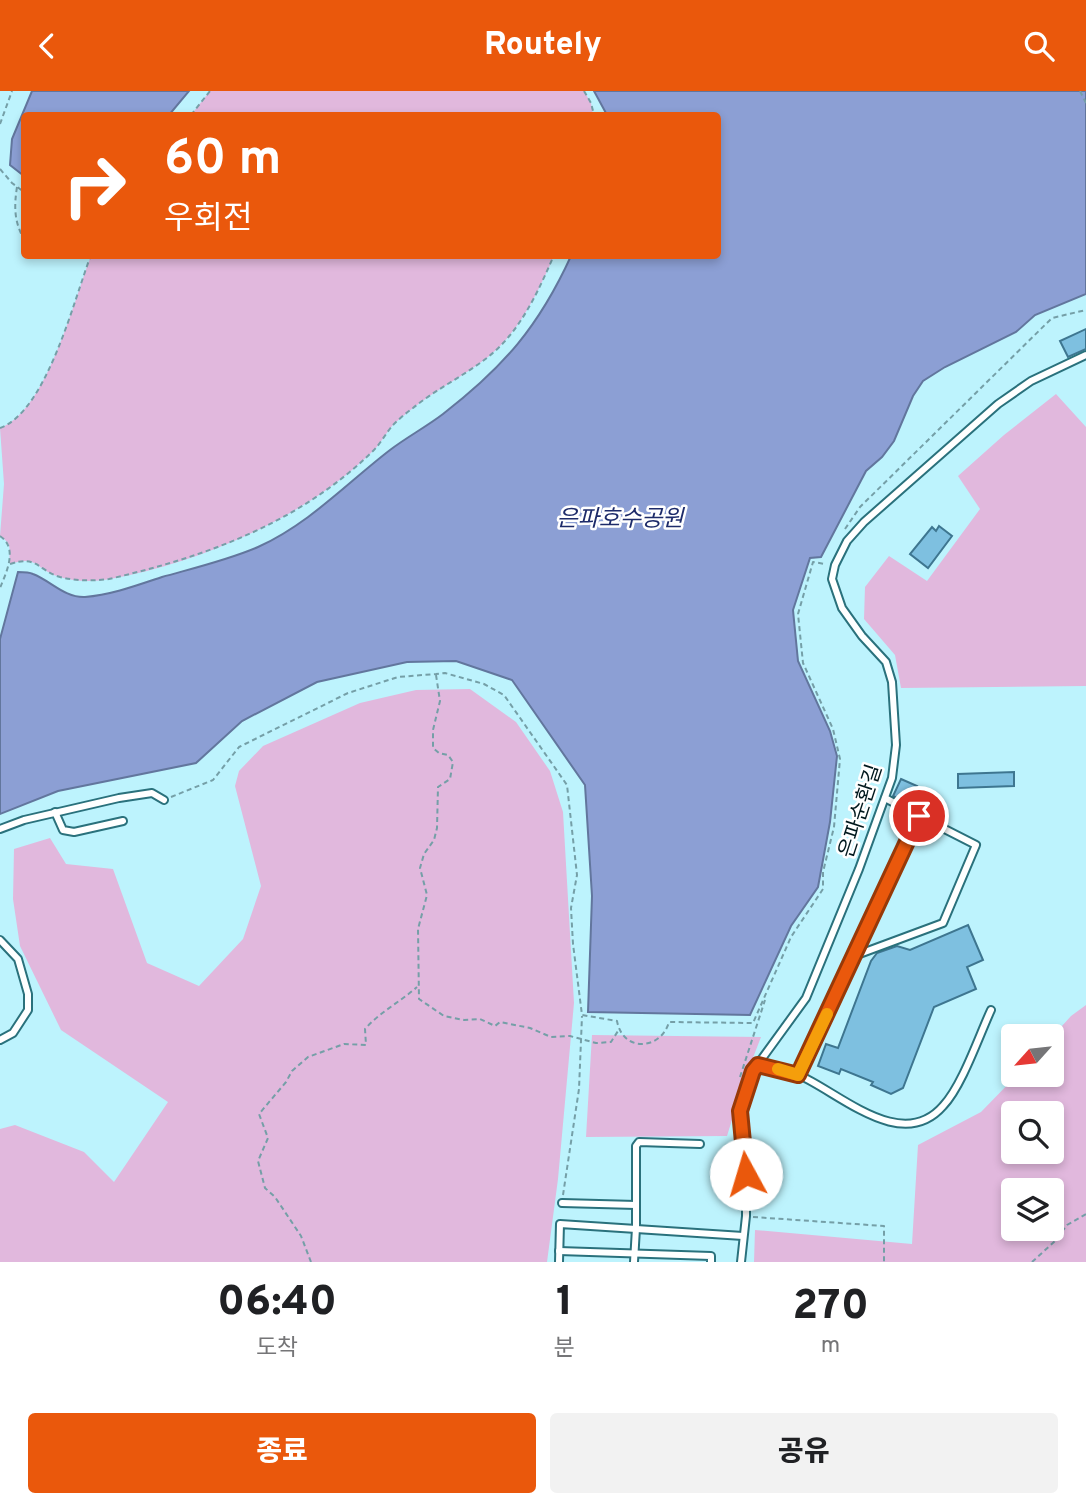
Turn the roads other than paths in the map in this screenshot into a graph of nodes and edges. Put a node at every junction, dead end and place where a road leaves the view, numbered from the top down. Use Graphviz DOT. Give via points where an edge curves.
graph roads {
  1 [pos="1086,355"];
  2 [pos="885,798"];
  3 [pos="164,800"];
  4 [pos="55,812"];
  5 [pos="919,816"];
  6 [pos="123,821"];
  7 [pos="0,829"];
  8 [pos="0,940"];
  9 [pos="854,956"];
  10 [pos="990,1010"];
  11 [pos="0,1040"];
  12 [pos="758,1065"];
  13 [pos="798,1075"];
  14 [pos="700,1144"];
  15 [pos="562,1203"];
  16 [pos="636,1205"];
  17 [pos="636,1228"];
  18 [pos="743,1236"];
  19 [pos="559,1251"];
  20 [pos="635,1253"];
  21 [pos="559,1262"];
  22 [pos="634,1262"];
  23 [pos="711,1262"];
  24 [pos="741,1262"];
  1 -- 2 [label="lane, 은파순환길" via="1031,381 983,416 864,522 832,565 842,608 886,662 891,682 896,745"];
  2 -- 5 [label="lane"];
  2 -- 12 [label="lane, 은파순환길" via="806,998"];
  3 -- 4 [label="lane" via="152,793"];
  4 -- 6 [label="lane" via="63,830 74,832"];
  4 -- 7 [label="lane"];
  5 -- 9 [label="lane"];
  5 -- 9 [label="lane" via="976,845 943,923"];
  8 -- 11 [label="lane" via="18,960 28,994 28,1010 13,1033"];
  9 -- 13 [label="lane"];
  10 -- 13 [label="lane" via="943,1106 910,1125 875,1117"];
  12 -- 13 [label="lane"];
  12 -- 18 [label="lane, 은파순환길" via="740,1111 746,1174"];
  14 -- 16 [label="lane" via="639,1142"];
  15 -- 16 [label="lane"];
  16 -- 17 [label="lane"];
  17 -- 18 [label="lane"];
  17 -- 19 [label="lane" via="560,1224"];
  17 -- 20 [label="lane"];
  18 -- 24 [label="lane, 은파순환길"];
  19 -- 20 [label="lane"];
  19 -- 21 [label="lane"];
  20 -- 22 [label="lane"];
  20 -- 23 [label="lane" via="711,1256"];
}
